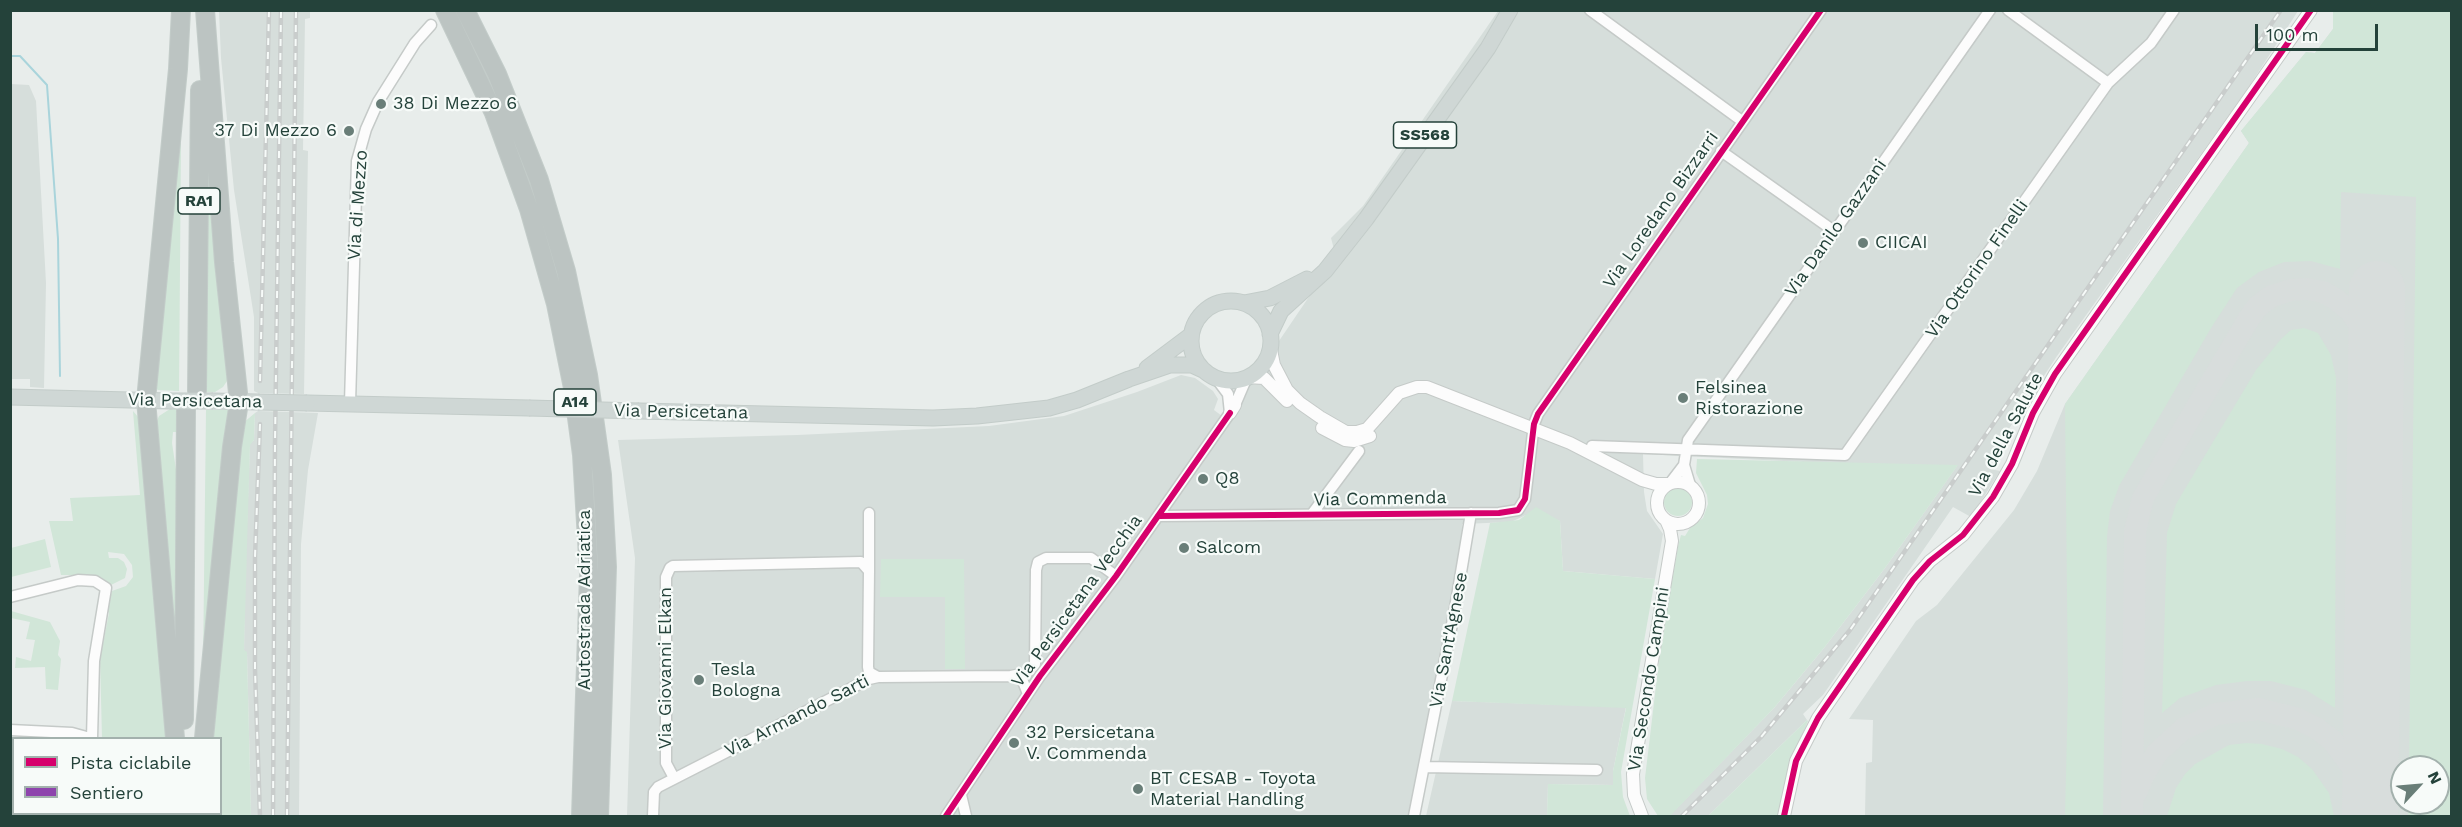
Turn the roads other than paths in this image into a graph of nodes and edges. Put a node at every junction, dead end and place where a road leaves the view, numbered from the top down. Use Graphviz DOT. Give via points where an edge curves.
graph roads {
  1 [pos="181,10"];
  2 [pos="186,10"];
  3 [pos="200,10"];
  4 [pos="205,10"];
  5 [pos="445,10"];
  6 [pos="465,10"];
  7 [pos="1510,10"];
  8 [pos="1590,10"];
  9 [pos="1821,10"];
  10 [pos="1990,10"];
  11 [pos="2008,10"];
  12 [pos="2174,10"];
  13 [pos="2312,10"];
  14 [pos="431,25"];
  15 [pos="2108,82"];
  16 [pos="1742,121"];
  17 [pos="1720,151"];
  18 [pos="1834,231"];
  19 [pos="1336,257"];
  20 [pos="1244,303"];
  21 [pos="1191,335"];
  22 [pos="1270,339"];
  23 [pos="1210,374"];
  24 [pos="1247,377"];
  25 [pos="1129,379"];
  26 [pos="10,397"];
  27 [pos="146,400"];
  28 [pos="196,401"];
  29 [pos="238,402"];
  30 [pos="350,403"];
  31 [pos="1232,409"];
  32 [pos="1495,415"];
  33 [pos="1534,430"];
  34 [pos="1592,446"];
  35 [pos="1686,448"];
  36 [pos="1359,451"];
  37 [pos="1684,465"];
  38 [pos="1641,480"];
  39 [pos="1670,483"];
  40 [pos="1690,484"];
  41 [pos="1657,503"];
  42 [pos="869,513"];
  43 [pos="1472,513"];
  44 [pos="1312,514"];
  45 [pos="1158,516"];
  46 [pos="1666,520"];
  47 [pos="1689,521"];
  48 [pos="869,538"];
  49 [pos="1672,541"];
  50 [pos="861,562"];
  51 [pos="869,571"];
  52 [pos="1116,576"];
  53 [pos="10,597"];
  54 [pos="1026,674"];
  55 [pos="1011,676"];
  56 [pos="1040,676"];
  57 [pos="878,677"];
  58 [pos="1028,694"];
  59 [pos="93,723"];
  60 [pos="10,730"];
  61 [pos="42,730"];
  62 [pos="87,737"];
  63 [pos="91,737"];
  64 [pos="175,737"];
  65 [pos="184,737"];
  66 [pos="195,737"];
  67 [pos="204,737"];
  68 [pos="1424,766"];
  69 [pos="1597,770"];
  70 [pos="674,778"];
  71 [pos="961,795"];
  72 [pos="581,816"];
  73 [pos="599,816"];
  74 [pos="653,816"];
  75 [pos="946,816"];
  76 [pos="966,816"];
  77 [pos="1414,816"];
  78 [pos="1642,816"];
  79 [pos="1784,816"];
  1 -- 27 [label="highway"];
  2 -- 28 [label="highway, RA1"];
  3 -- 28 [label="highway, RA1"];
  4 -- 29 [label="highway"];
  5 -- 72 [label="highway, Autostrada Adriatica / A14" via="494,113 529,209 556,304 573,388 582,455 589,574"];
  6 -- 73 [label="highway, Autostrada Adriatica / A14" via="497,74 539,180 566,271 588,375 602,475 607,567"];
  7 -- 19 [label="main road, SS568" via="1488,48"];
  8 -- 16 [label="street"];
  9 -- 16 [label="street, Via Loredano Bizzarri"];
  10 -- 18 [label="street, Via Danilo Gazzani"];
  11 -- 15 [label="street"];
  12 -- 15 [label="street, Via Ottorino Finelli" via="2151,43"];
  13 -- 79 [label="street, Via della Salute" via="2055,374 1993,497 1963,535 1912,580 1818,718 1799,754"];
  14 -- 30 [label="street, Via di Mezzo" via="378,102 357,161"];
  15 -- 35 [label="street, Via Ottorino Finelli" via="1845,455"];
  16 -- 17 [label="street, Via Loredano Bizzarri"];
  17 -- 18 [label="street"];
  17 -- 33 [label="street, Via Loredano Bizzarri" via="1538,414"];
  18 -- 35 [label="street, Via Danilo Gazzani"];
  19 -- 20 [label="main road, SS568" via="1285,291"];
  19 -- 22 [label="main road, SS568" via="1314,283 1281,310"];
  20 -- 21 [label="main road" via="1225,301 1213,305 1198,318"];
  20 -- 22 [label="main road" via="1263,318"];
  21 -- 23 [label="main road" via="1193,355"];
  21 -- 25 [label="main road, Via Persicetana"];
  22 -- 24 [label="main road" via="1263,364"];
  22 -- 32 [label="street" via="1274,365 1287,390 1307,408 1346,432 1367,429 1395,396 1417,387 1436,389"];
  23 -- 24 [label="main road" via="1232,381"];
  23 -- 25 [label="main road, Via Persicetana" via="1181,364"];
  23 -- 31 [label="street" via="1228,394"];
  24 -- 31 [label="street, Via Persicetana Vecchia"];
  24 -- 32 [label="street" via="1264,378 1290,403 1344,440 1360,440 1374,433 1395,407 1414,396 1430,395"];
  25 -- 30 [label="main road, Via Persicetana, bridge" via="1049,408 933,418"];
  26 -- 27 [label="main road, Via Persicetana"];
  27 -- 28 [label="main road, Via Persicetana, bridge"];
  27 -- 64 [label="highway"];
  28 -- 29 [label="main road, Via Persicetana"];
  28 -- 65 [label="highway, RA1"];
  28 -- 66 [label="highway, RA1"];
  29 -- 30 [label="main road, Via Persicetana, bridge"];
  29 -- 67 [label="highway"];
  31 -- 45 [label="street, Via Persicetana Vecchia"];
  32 -- 33 [label="street"];
  33 -- 38 [label="street" via="1596,455"];
  33 -- 43 [label="street, Via Commenda" via="1523,505 1512,512"];
  34 -- 35 [label="street"];
  35 -- 37 [label="street"];
  36 -- 44 [label="street, Via Commenda"];
  37 -- 39 [label="street"];
  37 -- 40 [label="street"];
  38 -- 39 [label="street"];
  38 -- 41 [label="street" via="1652,490"];
  39 -- 40 [label="street"];
  39 -- 41 [label="street" via="1660,492"];
  40 -- 47 [label="street" via="1700,499 1698,512"];
  41 -- 46 [label="street"];
  42 -- 48 [label="street"];
  43 -- 44 [label="street, Via Commenda"];
  43 -- 68 [label="street, Via Sant'Agnese"];
  44 -- 45 [label="street, Via Commenda"];
  45 -- 52 [label="street, Via Persicetana Vecchia"];
  46 -- 47 [label="street" via="1677,524"];
  46 -- 49 [label="street, Via Secondo Campini"];
  47 -- 49 [label="street"];
  48 -- 50 [label="street"];
  48 -- 51 [label="street"];
  49 -- 78 [label="street, Via Secondo Campini" via="1633,774 1634,795"];
  50 -- 51 [label="street"];
  50 -- 70 [label="street, Via Giovanni Elkan" via="670,568 666,577 666,763"];
  51 -- 57 [label="street" via="868,668"];
  52 -- 54 [label="street" via="1091,558 1046,558 1038,562 1035,664"];
  52 -- 56 [label="street, Via Persicetana Vecchia"];
  53 -- 59 [label="street" via="78,580 94,581 106,588 94,661"];
  54 -- 55 [label="street, Via Armando Sarti"];
  54 -- 56 [label="street, Via Armando Sarti"];
  55 -- 57 [label="street, Via Armando Sarti"];
  55 -- 58 [label="street" via="1022,679"];
  56 -- 58 [label="street, Via Persicetana Vecchia"];
  57 -- 70 [label="street, Via Armando Sarti"];
  58 -- 71 [label="street, Via Persicetana Vecchia"];
  59 -- 61 [label="street"];
  59 -- 63 [label="street"];
  60 -- 61 [label="street"];
  61 -- 62 [label="street"];
  68 -- 69 [label="street"];
  68 -- 77 [label="street, Via Sant'Agnese"];
  70 -- 74 [label="street, Via Armando Sarti" via="654,792"];
  71 -- 75 [label="street, Via Persicetana Vecchia"];
  71 -- 76 [label="street"];
}
